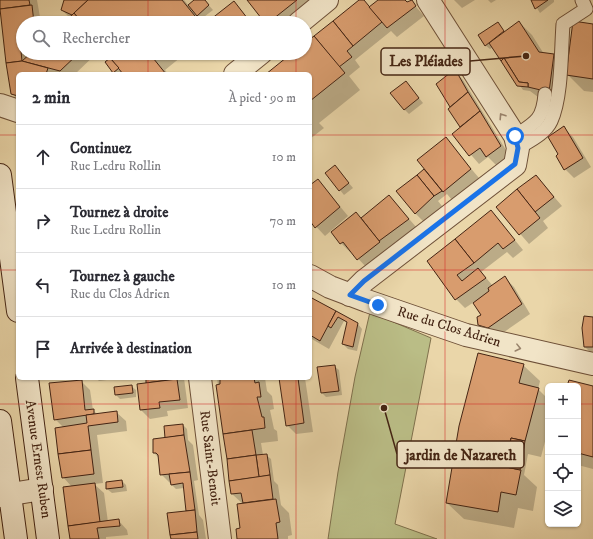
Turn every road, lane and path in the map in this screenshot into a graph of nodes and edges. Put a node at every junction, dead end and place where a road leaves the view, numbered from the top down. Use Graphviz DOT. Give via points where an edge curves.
graph roads {
  1 [pos="327,0"];
  2 [pos="428,0"];
  3 [pos="582,0"];
  4 [pos="308,16"];
  5 [pos="252,60"];
  6 [pos="237,72"];
  7 [pos="545,94"];
  8 [pos="0,105"];
  9 [pos="16,110"];
  10 [pos="517,142"];
  11 [pos="0,175"];
  12 [pos="312,277"];
  13 [pos="350,295"];
  14 [pos="16,296"];
  15 [pos="593,364"];
  16 [pos="27,380"];
  17 [pos="200,380"];
  18 [pos="0,421"];
  19 [pos="42,489"];
  20 [pos="5,496"];
  21 [pos="16,539"];
  22 [pos="48,539"];
  23 [pos="220,539"];
  1 -- 4 [label="street"];
  10 -- 2 [label="street, one-way"];
  3 -- 10 [label="lane" via="586,9 564,24 557,100 551,122 536,138"];
  5 -- 6 [label="street"];
  7 -- 10 [label="lane" via="544,109 537,122"];
  8 -- 9 [label="street"];
  10 -- 13 [label="street" via="515,164 364,281"];
  11 -- 14 [label="street"];
  12 -- 13 [label="street, Rue du Clos Adrien" via="330,288"];
  13 -- 15 [label="street, Rue du Clos Adrien, one-way" via="466,334"];
  16 -- 19 [label="street, Avenue Ernest Ruben"];
  17 -- 23 [label="street, Rue Saint-Benoit"];
  18 -- 20 [label="street"];
  19 -- 20 [label="street"];
  19 -- 22 [label="street, Avenue Ernest Ruben"];
  20 -- 21 [label="street"];
}
